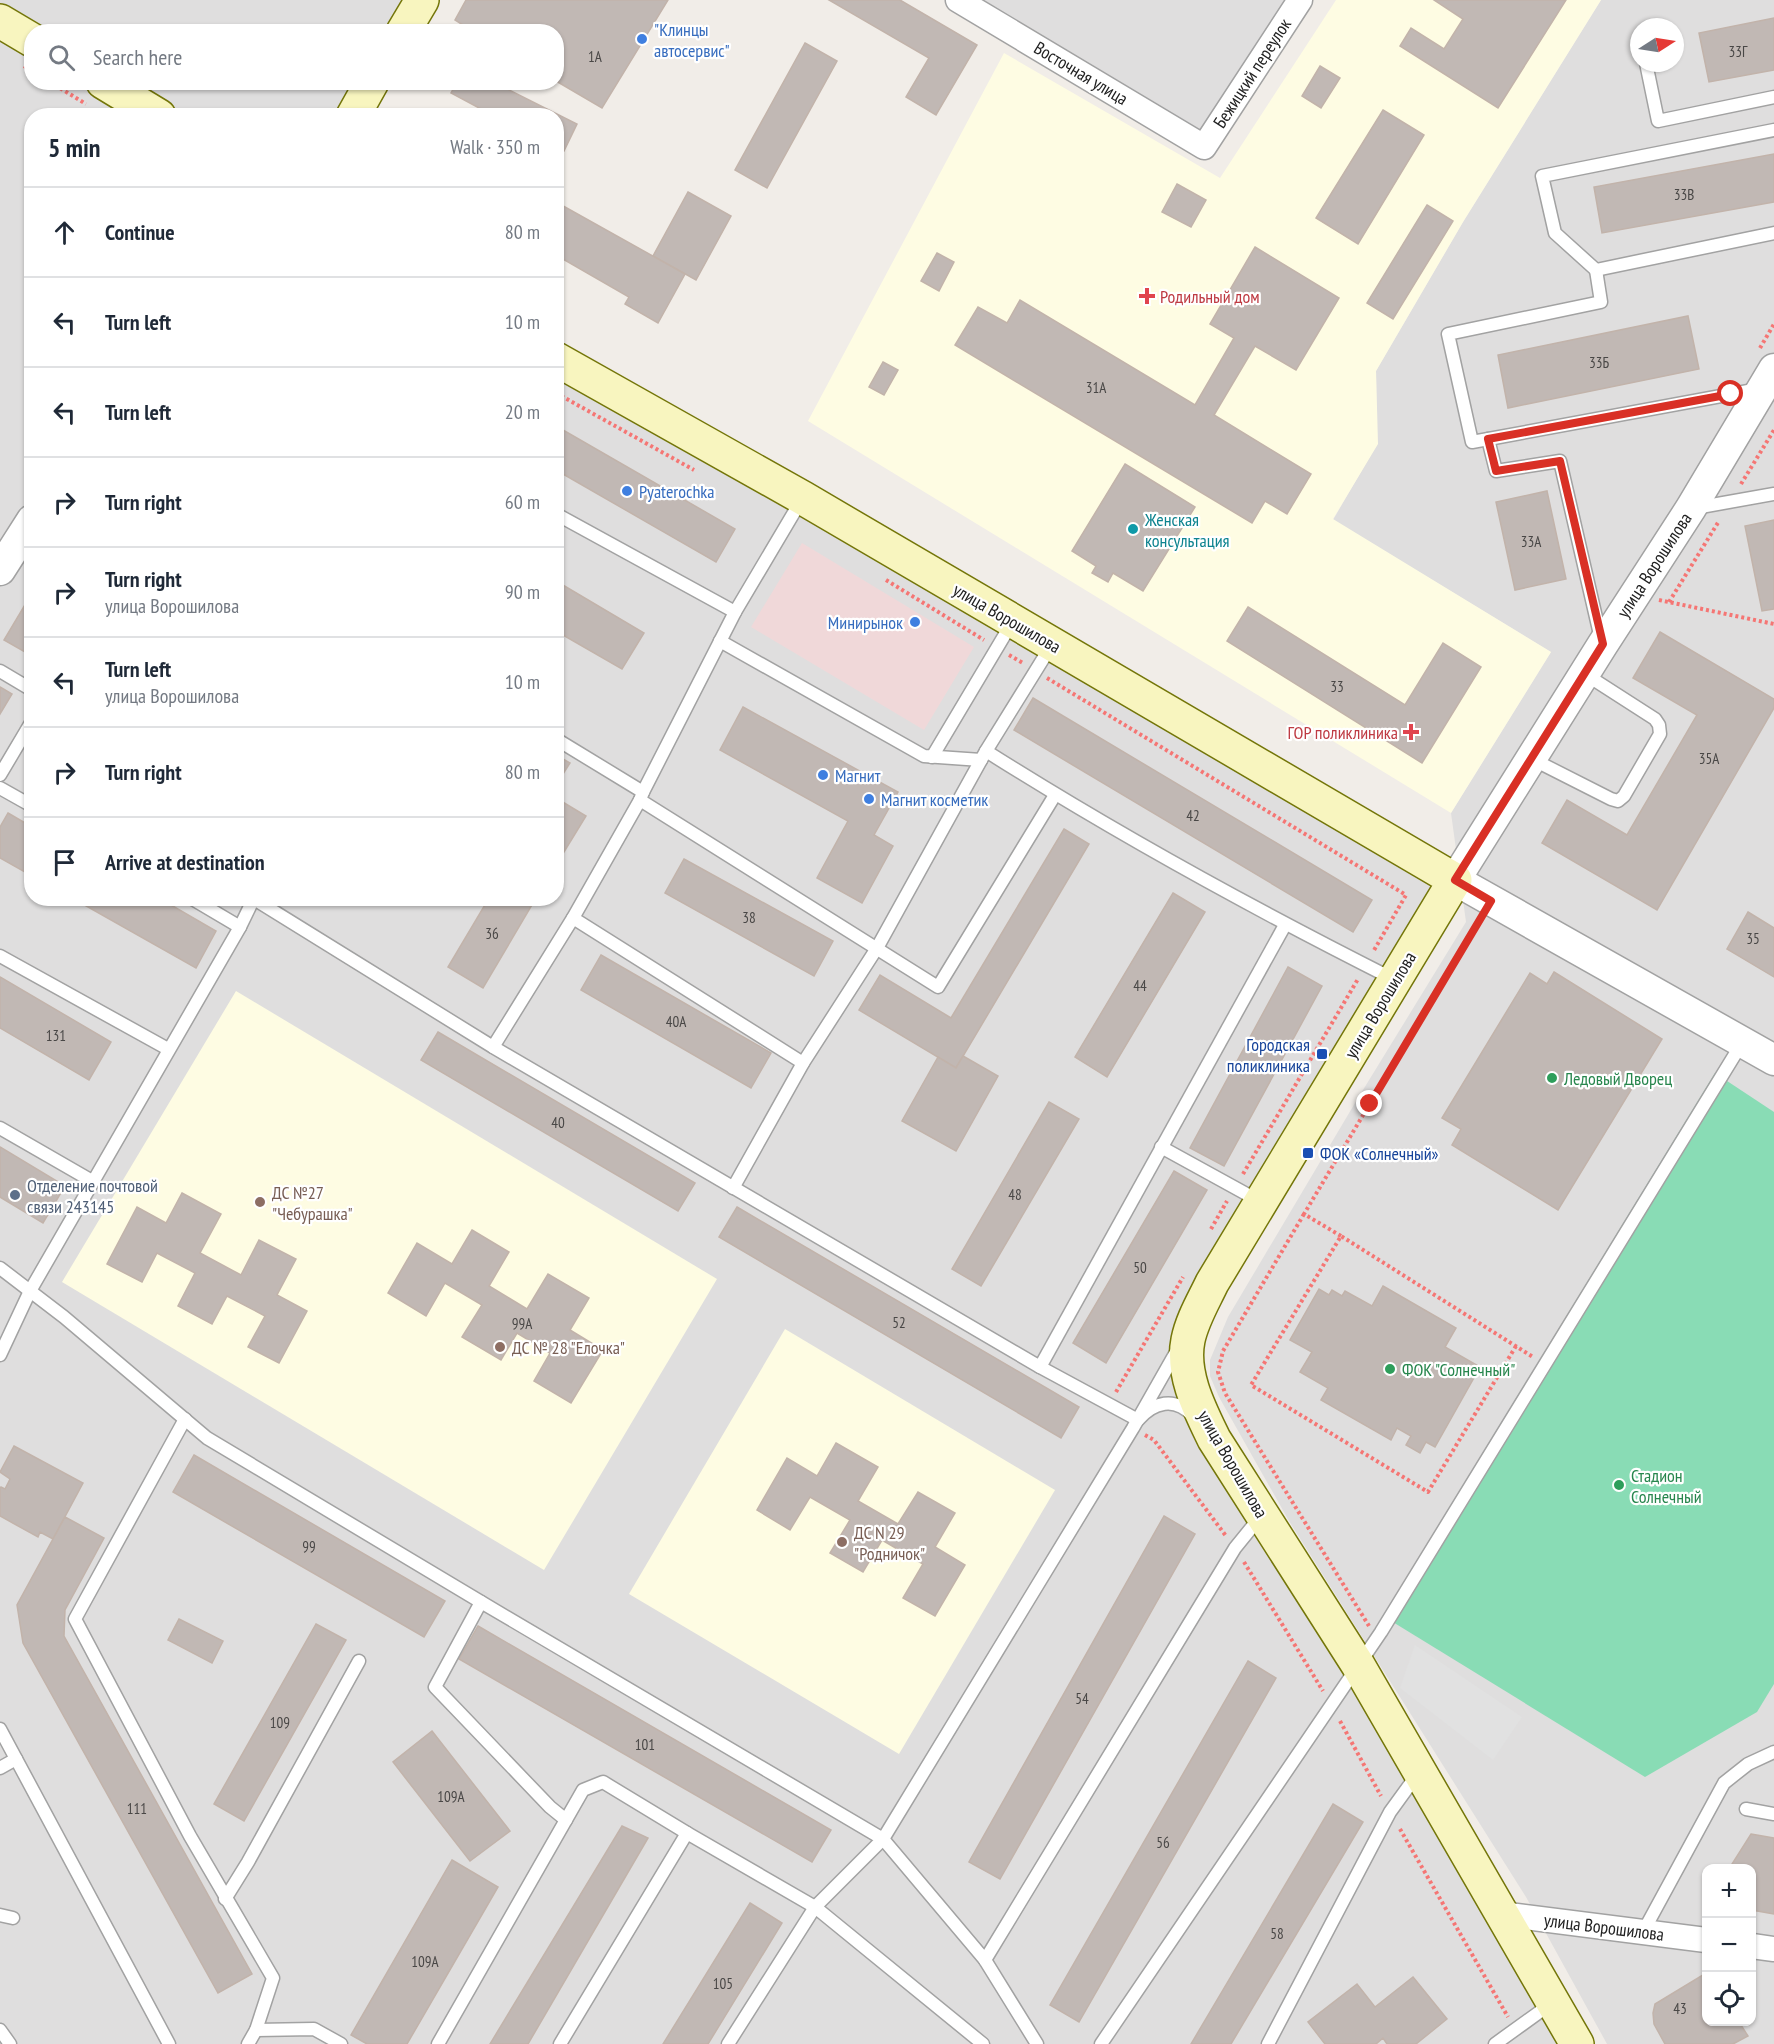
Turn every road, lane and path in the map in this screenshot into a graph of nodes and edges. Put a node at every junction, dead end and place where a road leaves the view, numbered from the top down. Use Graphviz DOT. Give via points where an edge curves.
graph roads {
  1 [pos="422,0"];
  2 [pos="958,0"];
  3 [pos="1300,0"];
  4 [pos="0,21"];
  5 [pos="408,24"];
  6 [pos="24,35"];
  7 [pos="1648,72"];
  8 [pos="80,90"];
  9 [pos="368,90"];
  10 [pos="95,94"];
  11 [pos="1774,97"];
  12 [pos="136,108"];
  13 [pos="357,108"];
  14 [pos="1774,130"];
  15 [pos="1203,147"];
  16 [pos="1774,233"];
  17 [pos="1596,270"];
  18 [pos="564,364"];
  19 [pos="1768,379"];
  20 [pos="1488,439"];
  21 [pos="1774,494"];
  22 [pos="803,498"];
  23 [pos="1691,508"];
  24 [pos="564,518"];
  25 [pos="24,532"];
  26 [pos="0,570"];
  27 [pos="1635,595"];
  28 [pos="735,612"];
  29 [pos="1013,621"];
  30 [pos="1774,624"];
  31 [pos="720,641"];
  32 [pos="1052,644"];
  33 [pos="1603,644"];
  34 [pos="0,671"];
  35 [pos="1584,674"];
  36 [pos="24,685"];
  37 [pos="24,734"];
  38 [pos="564,744"];
  39 [pos="983,755"];
  40 [pos="932,757"];
  41 [pos="1531,758"];
  42 [pos="0,775"];
  43 [pos="0,788"];
  44 [pos="1055,795"];
  45 [pos="641,796"];
  46 [pos="24,802"];
  47 [pos="1455,880"];
  48 [pos="1491,901"];
  49 [pos="205,906"];
  50 [pos="250,906"];
  51 [pos="265,906"];
  52 [pos="573,918"];
  53 [pos="1285,925"];
  54 [pos="240,927"];
  55 [pos="877,948"];
  56 [pos="0,956"];
  57 [pos="1395,980"];
  58 [pos="1742,1043"];
  59 [pos="493,1047"];
  60 [pos="168,1049"];
  61 [pos="1774,1060"];
  62 [pos="803,1063"];
  63 [pos="0,1128"];
  64 [pos="1161,1147"];
  65 [pos="93,1181"];
  66 [pos="733,1188"];
  67 [pos="1262,1203"];
  68 [pos="1304,1214"];
  69 [pos="1341,1236"];
  70 [pos="0,1268"];
  71 [pos="30,1291"];
  72 [pos="1196,1317"];
  73 [pos="1516,1346"];
  74 [pos="0,1355"];
  75 [pos="1544,1364"];
  76 [pos="1040,1367"];
  77 [pos="185,1419"];
  78 [pos="1138,1420"];
  79 [pos="1214,1439"];
  80 [pos="1261,1515"];
  81 [pos="481,1602"];
  82 [pos="1367,1652"];
  83 [pos="359,1661"];
  84 [pos="0,1729"];
  85 [pos="1774,1752"];
  86 [pos="16,1759"];
  87 [pos="0,1768"];
  88 [pos="1419,1772"];
  89 [pos="1746,1809"];
  90 [pos="1774,1814"];
  91 [pos="566,1820"];
  92 [pos="687,1833"];
  93 [pos="883,1839"];
  94 [pos="225,1899"];
  95 [pos="814,1907"];
  96 [pos="1501,1914"];
  97 [pos="0,1915"];
  98 [pos="13,1918"];
  99 [pos="1643,1932"];
  100 [pos="1702,1939"];
  101 [pos="1756,1946"];
  102 [pos="1774,1948"];
  103 [pos="985,1960"];
  104 [pos="1552,2002"];
  105 [pos="0,2030"];
  106 [pos="256,2030"];
  107 [pos="10,2044"];
  108 [pos="169,2044"];
  109 [pos="248,2044"];
  110 [pos="341,2044"];
  111 [pos="438,2044"];
  112 [pos="560,2044"];
  113 [pos="728,2044"];
  114 [pos="983,2044"];
  115 [pos="1037,2044"];
  116 [pos="1101,2044"];
  117 [pos="1268,2044"];
  118 [pos="1495,2044"];
  119 [pos="1577,2044"];
  1 -- 5 [label="main road"];
  2 -- 15 [label="street, Восточная улица"];
  3 -- 15 [label="street, Бежицкий переулок"];
  4 -- 6 [label="main road"];
  7 -- 11 [label="lane" via="1658,121"];
  8 -- 10 [label="path"];
  9 -- 13 [label="main road"];
  10 -- 12 [label="main road"];
  14 -- 17 [label="lane" via="1542,176 1554,233"];
  16 -- 17 [label="lane"];
  17 -- 20 [label="lane" via="1601,302 1448,334 1472,442"];
  18 -- 22 [label="main road, улица Ворошилова"];
  19 -- 20 [label="lane"];
  19 -- 23 [label="street, улица Ворошилова"];
  20 -- 33 [label="lane" via="1496,471 1560,461"];
  21 -- 23 [label="lane"];
  22 -- 28 [label="lane"];
  22 -- 29 [label="main road, улица Ворошилова"];
  23 -- 27 [label="street, улица Ворошилова"];
  24 -- 28 [label="lane"];
  25 -- 26 [label="street"];
  27 -- 30 [label="path"];
  27 -- 33 [label="street, улица Ворошилова"];
  28 -- 31 [label="lane"];
  29 -- 32 [label="main road, улица Ворошилова"];
  29 -- 40 [label="lane"];
  31 -- 40 [label="lane"];
  31 -- 45 [label="lane"];
  32 -- 39 [label="lane"];
  32 -- 47 [label="main road, улица Ворошилова"];
  33 -- 35 [label="street, улица Ворошилова"];
  34 -- 36 [label="lane"];
  35 -- 41 [label="street, улица Ворошилова"];
  35 -- 41 [label="lane" via="1659,725 1660,734 1624,796 1618,801 1611,800"];
  37 -- 42 [label="lane"];
  38 -- 45 [label="lane"];
  39 -- 40 [label="lane"];
  39 -- 44 [label="lane"];
  39 -- 55 [label="lane"];
  41 -- 47 [label="street, улица Ворошилова"];
  43 -- 46 [label="lane"];
  44 -- 53 [label="lane"];
  44 -- 55 [label="lane" via="938,987"];
  45 -- 52 [label="lane"];
  45 -- 55 [label="lane"];
  47 -- 48 [label="street, улица Ворошилова"];
  47 -- 57 [label="main road, улица Ворошилова"];
  48 -- 58 [label="street, улица Ворошилова"];
  48 -- 68 [label="path"];
  49 -- 54 [label="lane"];
  50 -- 54 [label="lane"];
  51 -- 59 [label="lane"];
  52 -- 59 [label="lane"];
  52 -- 62 [label="lane"];
  53 -- 57 [label="lane"];
  53 -- 64 [label="lane"];
  54 -- 60 [label="lane"];
  55 -- 62 [label="lane"];
  56 -- 60 [label="lane"];
  57 -- 67 [label="main road, улица Ворошилова"];
  58 -- 61 [label="street, улица Ворошилова"];
  58 -- 75 [label="lane"];
  59 -- 66 [label="lane"];
  60 -- 65 [label="lane"];
  62 -- 66 [label="lane"];
  63 -- 65 [label="lane"];
  64 -- 67 [label="lane"];
  64 -- 76 [label="lane"];
  65 -- 71 [label="lane"];
  66 -- 76 [label="lane"];
  67 -- 72 [label="main road, улица Ворошилова" via="1212,1283"];
  68 -- 69 [label="path"];
  68 -- 82 [label="path" via="1223,1351 1218,1372 1225,1393"];
  69 -- 73 [label="path"];
  69 -- 73 [label="path" via="1251,1385 1428,1492"];
  70 -- 71 [label="lane"];
  71 -- 74 [label="lane"];
  71 -- 77 [label="lane"];
  72 -- 78 [label="lane"];
  72 -- 79 [label="main road, улица Ворошилова" via="1188,1341 1187,1366 1199,1409"];
  73 -- 75 [label="path"];
  75 -- 82 [label="lane"];
  76 -- 78 [label="lane"];
  77 -- 81 [label="lane" via="207,1438"];
  77 -- 94 [label="lane" via="75,1619"];
  78 -- 79 [label="lane" via="1147,1409 1160,1403 1176,1405 1189,1412"];
  78 -- 93 [label="lane"];
  79 -- 80 [label="main road, улица Ворошилова"];
  80 -- 82 [label="main road, улица Ворошилова"];
  80 -- 103 [label="lane" via="1235,1548"];
  81 -- 91 [label="lane" via="435,1687"];
  81 -- 93 [label="lane"];
  82 -- 88 [label="main road, улица Ворошилова"];
  82 -- 116 [label="lane"];
  83 -- 94 [label="lane"];
  84 -- 86 [label="lane"];
  85 -- 99 [label="lane" via="1748,1764 1724,1783"];
  86 -- 87 [label="lane"];
  86 -- 108 [label="lane"];
  88 -- 96 [label="main road, улица Ворошилова"];
  88 -- 117 [label="lane" via="1390,1812"];
  89 -- 90 [label="lane"];
  91 -- 92 [label="lane" via="583,1790 603,1782"];
  91 -- 111 [label="lane"];
  92 -- 95 [label="lane"];
  92 -- 112 [label="lane"];
  93 -- 95 [label="lane"];
  93 -- 103 [label="lane"];
  94 -- 106 [label="lane" via="273,1978"];
  95 -- 113 [label="lane"];
  95 -- 114 [label="lane"];
  96 -- 99 [label="street, улица Ворошилова"];
  96 -- 104 [label="main road, улица Ворошилова"];
  97 -- 98 [label="lane"];
  99 -- 100 [label="street, улица Ворошилова"];
  101 -- 102 [label="street"];
  103 -- 115 [label="lane"];
  104 -- 118 [label="lane"];
  104 -- 119 [label="main road, улица Ворошилова"];
  105 -- 107 [label="lane"];
  106 -- 109 [label="lane"];
  106 -- 110 [label="lane" via="314,2029"];
}
